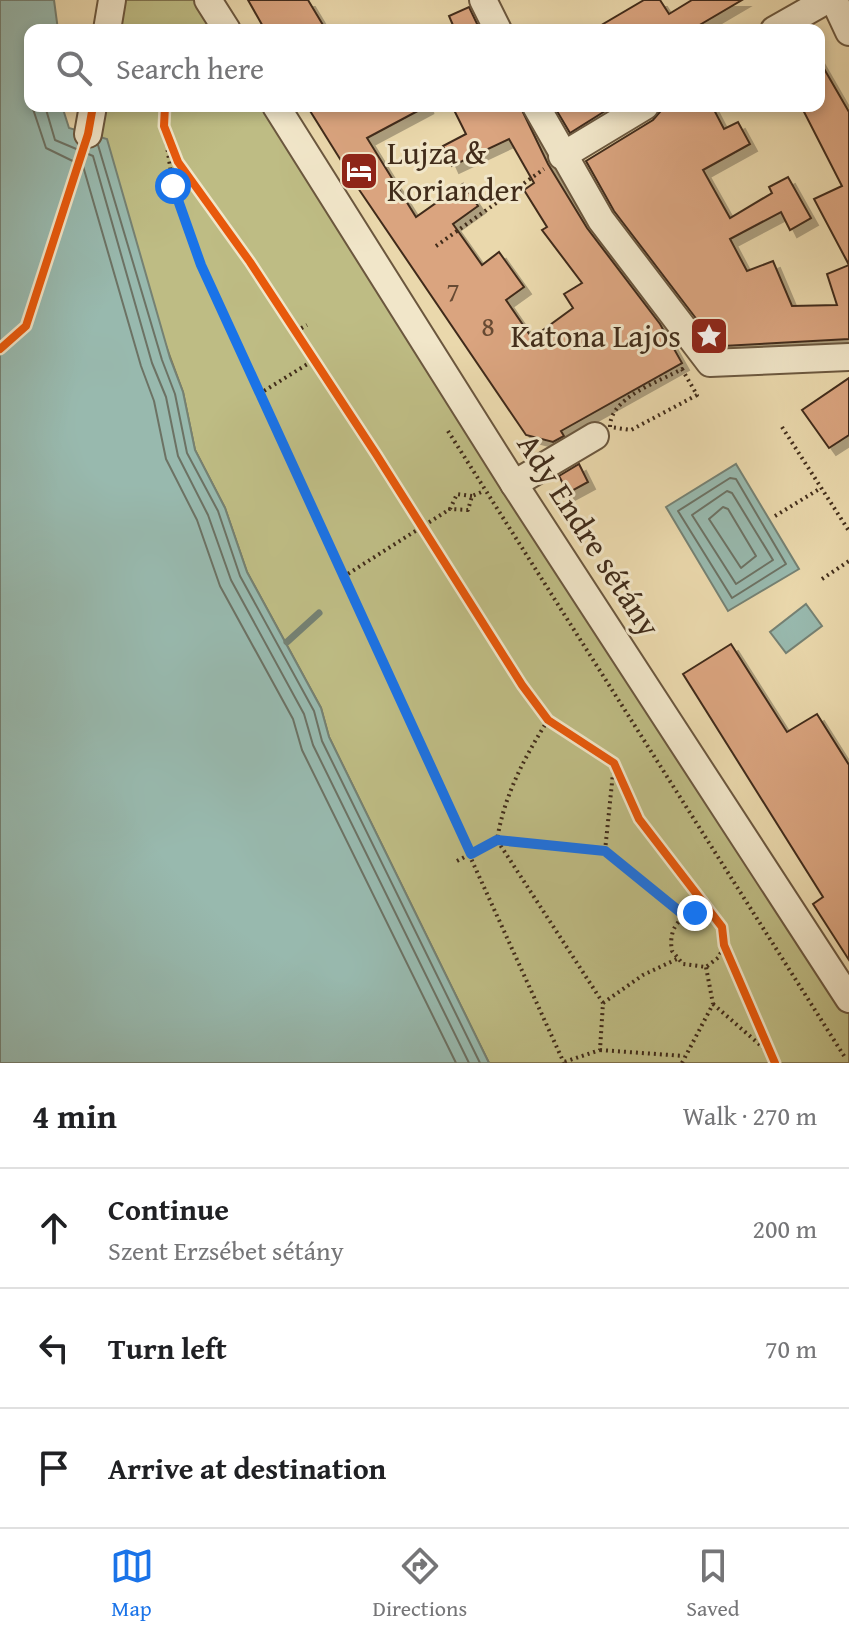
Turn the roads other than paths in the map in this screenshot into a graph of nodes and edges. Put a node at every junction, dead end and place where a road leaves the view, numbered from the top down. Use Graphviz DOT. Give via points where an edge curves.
graph roads {
  1 [pos="112,0"];
  2 [pos="208,0"];
  3 [pos="483,0"];
  4 [pos="827,0"];
  5 [pos="834,0"];
  6 [pos="108,24"];
  7 [pos="223,24"];
  8 [pos="495,24"];
  9 [pos="785,24"];
  10 [pos="849,32"];
  11 [pos="92,112"];
  12 [pos="280,112"];
  13 [pos="539,112"];
  14 [pos="635,112"];
  15 [pos="88,134"];
  16 [pos="562,156"];
  17 [pos="849,357"];
  18 [pos="595,436"];
  19 [pos="514,484"];
  20 [pos="847,993"];
  1 -- 6 [label="street"];
  2 -- 7 [label="street"];
  3 -- 8 [label="street"];
  4 -- 9 [label="street"];
  5 -- 10 [label="street"];
  11 -- 15 [label="street"];
  12 -- 19 [label="street, Ady Endre sétány"];
  13 -- 16 [label="street"];
  14 -- 16 [label="street"];
  16 -- 17 [label="street" via="601,220 710,363"];
  18 -- 19 [label="street"];
  19 -- 20 [label="street, Ady Endre sétány"];
}
